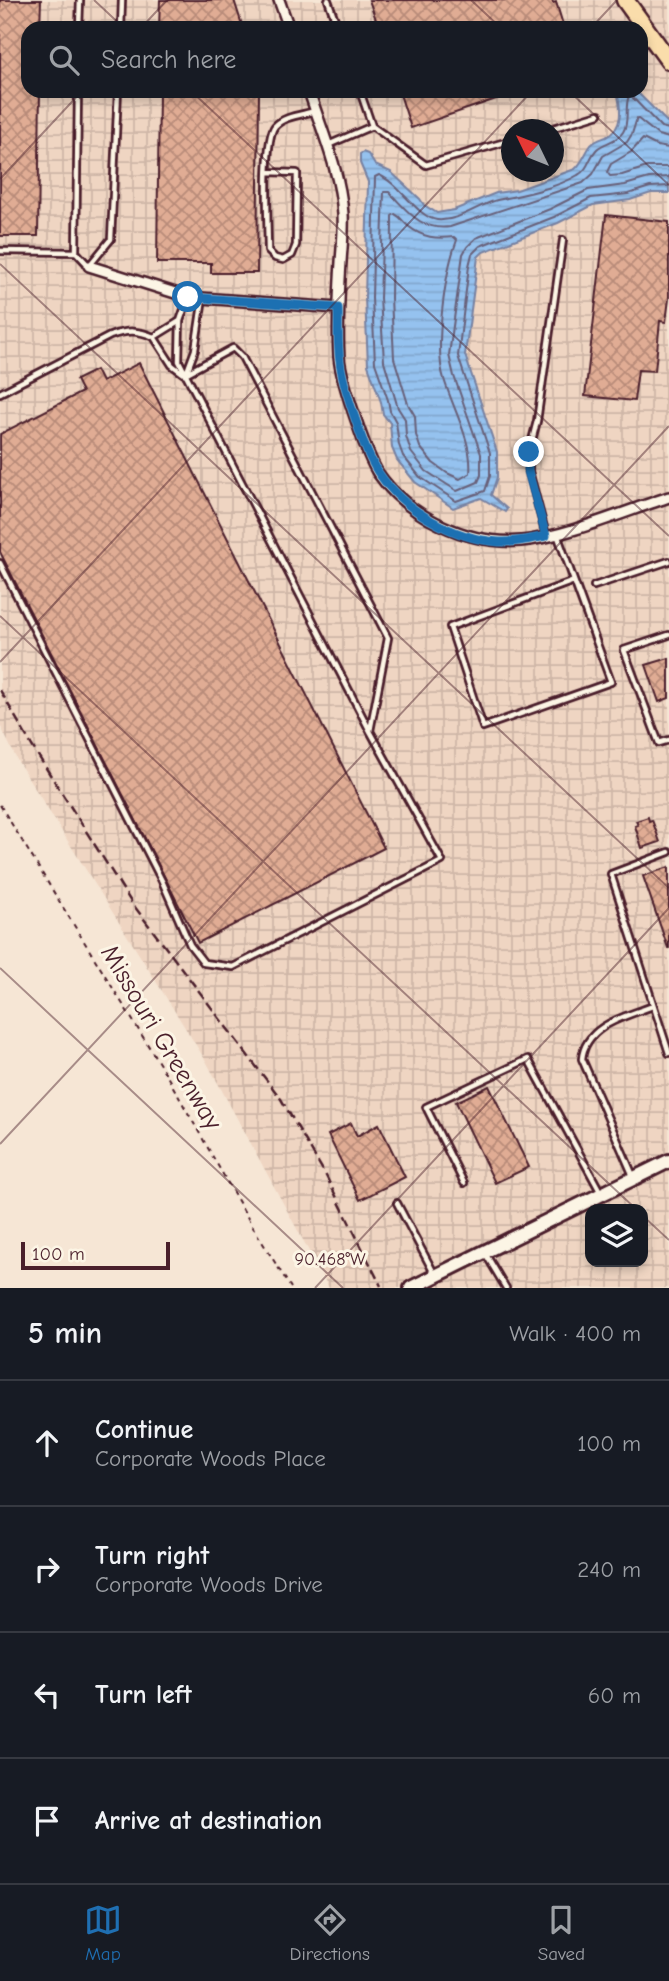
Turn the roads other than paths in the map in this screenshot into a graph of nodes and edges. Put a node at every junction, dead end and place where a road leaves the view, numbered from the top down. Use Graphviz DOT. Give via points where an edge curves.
graph roads {
  1 [pos="80,0"];
  2 [pos="122,0"];
  3 [pos="279,0"];
  4 [pos="328,0"];
  5 [pos="625,0"];
  6 [pos="79,21"];
  7 [pos="121,21"];
  8 [pos="286,21"];
  9 [pos="336,21"];
  10 [pos="640,21"];
  11 [pos="648,32"];
  12 [pos="669,61"];
  13 [pos="78,98"];
  14 [pos="118,98"];
  15 [pos="311,98"];
  16 [pos="362,98"];
  17 [pos="316,111"];
  18 [pos="599,114"];
  19 [pos="564,125"];
  20 [pos="372,126"];
  21 [pos="501,143"];
  22 [pos="327,146"];
  23 [pos="268,172"];
  24 [pos="563,240"];
  25 [pos="0,251"];
  26 [pos="76,252"];
  27 [pos="89,266"];
  28 [pos="188,297"];
  29 [pos="204,298"];
  30 [pos="338,308"];
  31 [pos="180,321"];
  32 [pos="154,337"];
  33 [pos="185,374"];
  34 [pos="0,393"];
  35 [pos="669,498"];
  36 [pos="557,533"];
  37 [pos="546,536"];
  38 [pos="669,561"];
  39 [pos="0,563"];
  40 [pos="574,581"];
  41 [pos="594,586"];
  42 [pos="669,635"];
  43 [pos="370,732"];
  44 [pos="669,740"];
  45 [pos="669,852"];
  46 [pos="653,1006"];
  47 [pos="669,1053"];
  48 [pos="669,1161"];
  49 [pos="634,1178"];
  50 [pos="464,1183"];
  51 [pos="602,1194"];
  52 [pos="397,1203"];
  53 [pos="485,1252"];
  54 [pos="436,1276"];
  55 [pos="411,1288"];
  56 [pos="506,1288"];
  1 -- 6 [label="lane"];
  2 -- 7 [label="lane"];
  3 -- 8 [label="street"];
  4 -- 9 [label="lane"];
  5 -- 10 [label="highway"];
  11 -- 12 [label="highway"];
  13 -- 26 [label="lane"];
  14 -- 27 [label="lane" via="111,239"];
  15 -- 17 [label="street"];
  16 -- 20 [label="lane"];
  17 -- 22 [label="street"];
  17 -- 23 [label="lane" via="284,119 273,128"];
  18 -- 19 [label="lane"];
  20 -- 21 [label="lane" via="426,165"];
  20 -- 22 [label="lane"];
  22 -- 30 [label="street" via="344,216"];
  23 -- 23 [label="lane" via="268,251 283,260 292,255 296,245 297,173"];
  24 -- 37 [label="lane" via="529,452 528,471"];
  25 -- 26 [label="lane"];
  26 -- 27 [label="lane"];
  27 -- 28 [label="street"];
  28 -- 29 [label="street"];
  28 -- 31 [label="lane"];
  29 -- 30 [label="street"];
  29 -- 33 [label="lane" via="195,351"];
  30 -- 37 [label="street" via="339,360 345,388 364,444 380,475 402,500 462,534 498,542"];
  31 -- 32 [label="lane"];
  31 -- 33 [label="lane" via="178,361"];
  32 -- 33 [label="lane" via="172,365"];
  32 -- 34 [label="lane" via="141,331 110,336"];
  33 -- 43 [label="lane"];
  33 -- 43 [label="lane" via="233,348 242,357 388,638"];
  35 -- 36 [label="street"];
  36 -- 37 [label="street"];
  36 -- 40 [label="lane"];
  38 -- 41 [label="lane"];
  39 -- 43 [label="lane" via="190,945 204,962 233,967 442,860"];
  40 -- 40 [label="lane" via="611,682 482,727 450,627"];
  42 -- 44 [label="lane" via="624,650 659,743"];
  45 -- 46 [label="lane" via="611,874"];
  46 -- 47 [label="lane"];
  46 -- 49 [label="lane" via="601,1028 586,1044 582,1059"];
  48 -- 49 [label="street"];
  49 -- 51 [label="street"];
  50 -- 51 [label="lane" via="426,1107 528,1059"];
  51 -- 53 [label="street"];
  52 -- 54 [label="lane"];
  53 -- 54 [label="street"];
  53 -- 56 [label="lane"];
  54 -- 55 [label="street"];
}
